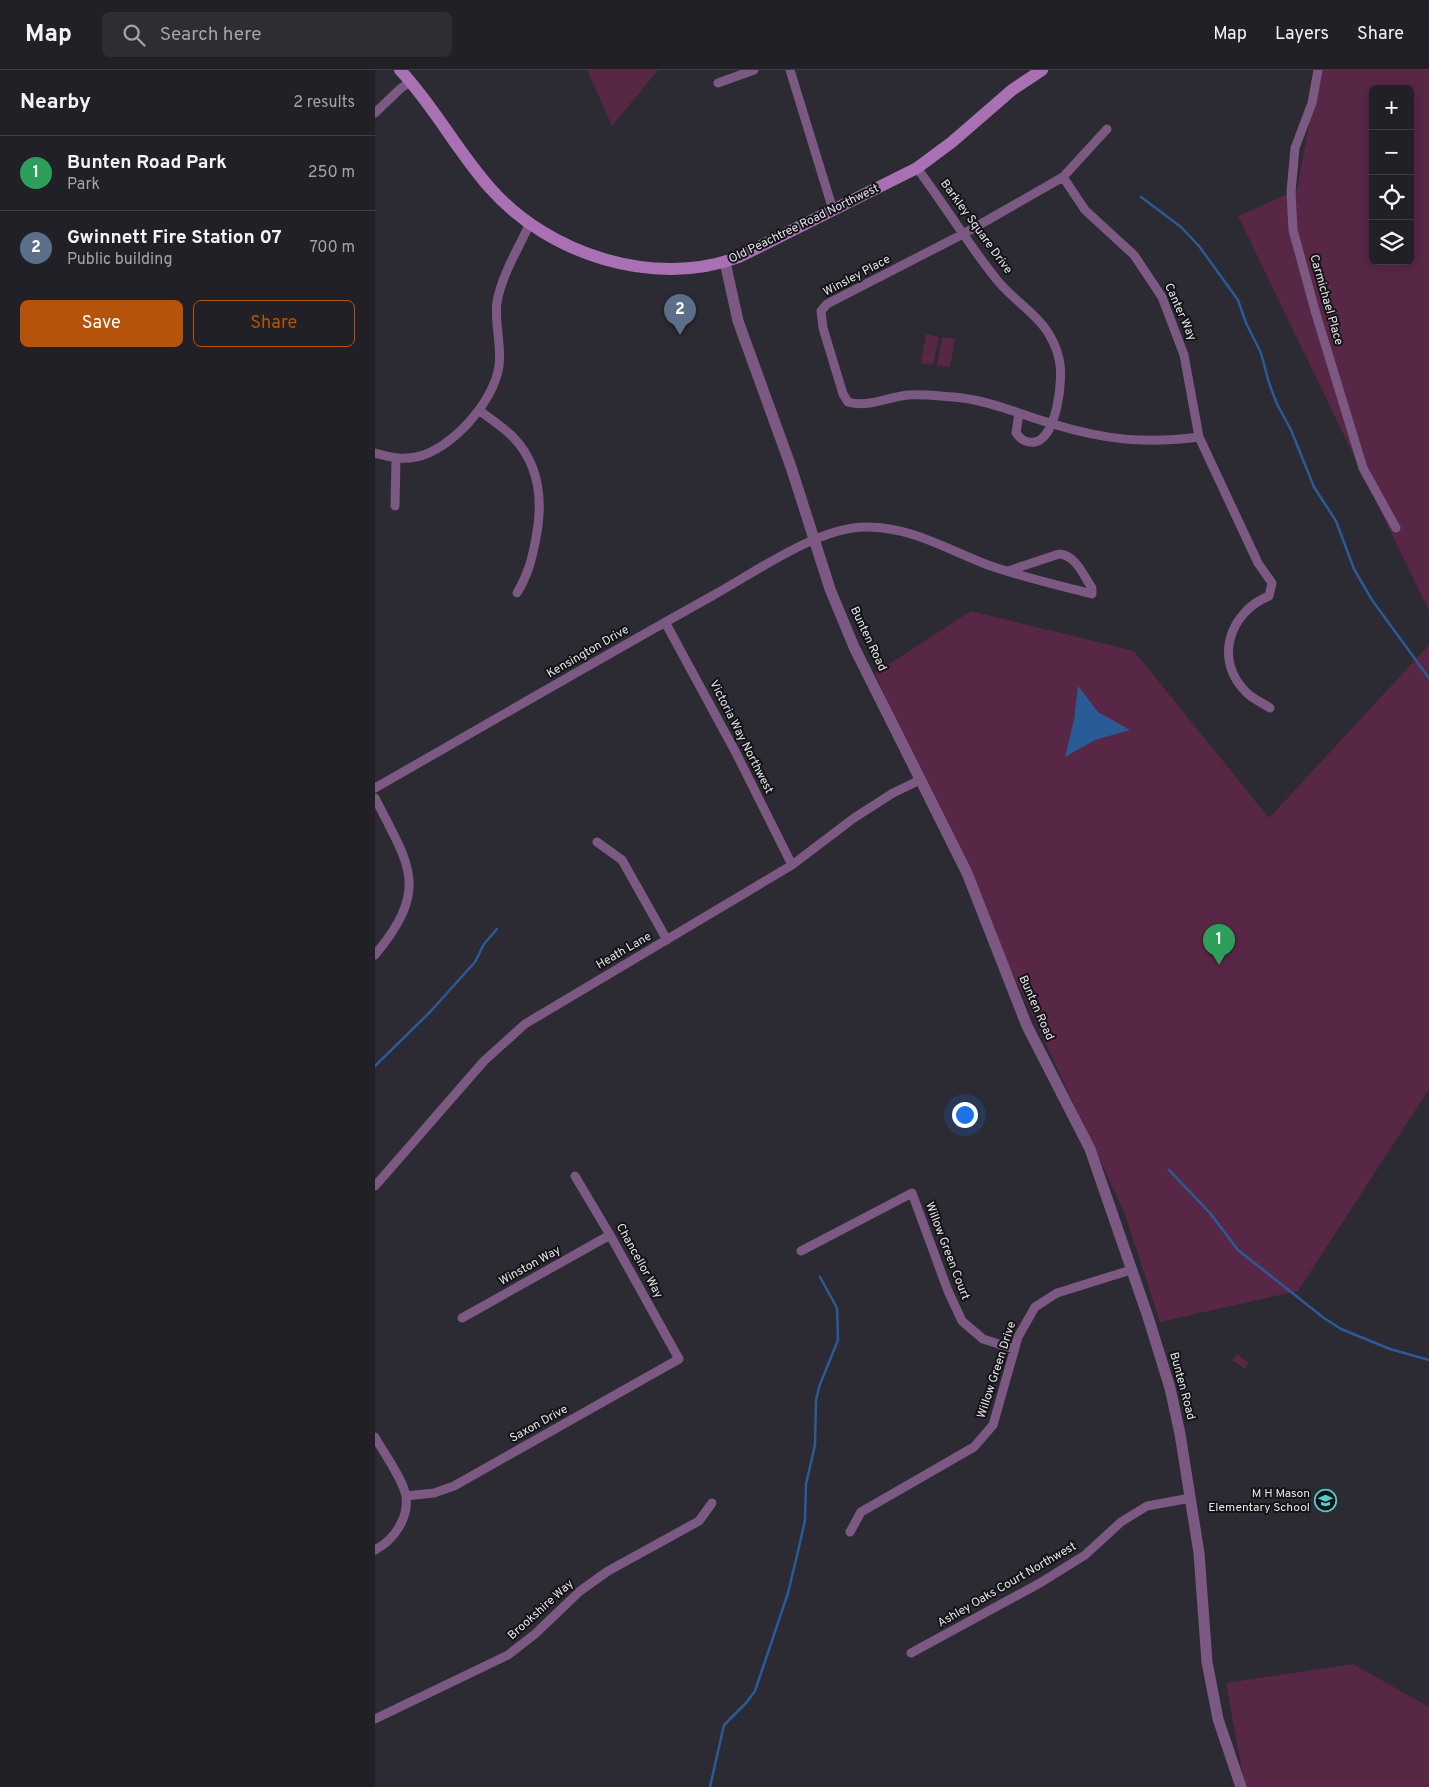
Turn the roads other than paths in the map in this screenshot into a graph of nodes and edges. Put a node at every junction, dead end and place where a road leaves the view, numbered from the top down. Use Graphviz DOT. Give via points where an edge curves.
graph roads {
  1 [pos="400,70"];
  2 [pos="754,70"];
  3 [pos="790,70"];
  4 [pos="1042,70"];
  5 [pos="1318,70"];
  6 [pos="411,82"];
  7 [pos="718,83"];
  8 [pos="375,113"];
  9 [pos="1107,129"];
  10 [pos="917,168"];
  11 [pos="1063,177"];
  12 [pos="833,210"];
  13 [pos="529,225"];
  14 [pos="965,233"];
  15 [pos="725,262"];
  16 [pos="479,410"];
  17 [pos="1019,412"];
  18 [pos="1052,424"];
  19 [pos="1199,437"];
  20 [pos="375,453"];
  21 [pos="395,459"];
  22 [pos="395,506"];
  23 [pos="1396,528"];
  24 [pos="813,540"];
  25 [pos="1008,572"];
  26 [pos="517,593"];
  27 [pos="665,622"];
  28 [pos="1270,708"];
  29 [pos="920,780"];
  30 [pos="375,788"];
  31 [pos="375,798"];
  32 [pos="597,842"];
  33 [pos="791,864"];
  34 [pos="667,940"];
  35 [pos="375,955"];
  36 [pos="575,1176"];
  37 [pos="375,1186"];
  38 [pos="610,1235"];
  39 [pos="801,1251"];
  40 [pos="1131,1270"];
  41 [pos="463,1318"];
  42 [pos="1014,1349"];
  43 [pos="679,1359"];
  44 [pos="375,1437"];
  45 [pos="406,1496"];
  46 [pos="1191,1498"];
  47 [pos="712,1503"];
  48 [pos="850,1532"];
  49 [pos="375,1550"];
  50 [pos="911,1654"];
  51 [pos="375,1719"];
  52 [pos="1241,1787"];
  1 -- 6 [label="main road, Old Peachtree Road Northwest"];
  2 -- 7 [label="street"];
  3 -- 12 [label="street"];
  4 -- 10 [label="main road, Old Peachtree Road Northwest" via="1012,90"];
  5 -- 23 [label="street, Carmichael Place" via="1311,103 1295,148 1291,192 1293,230 1315,314 1363,468"];
  6 -- 8 [label="street"];
  6 -- 13 [label="main road, Old Peachtree Road Northwest" via="491,189"];
  9 -- 11 [label="street, Winsley Place"];
  10 -- 12 [label="main road, Old Peachtree Road Northwest"];
  10 -- 14 [label="street, Barkley Square Drive"];
  11 -- 14 [label="street, Winsley Place"];
  11 -- 19 [label="street, Canter Way" via="1085,210 1134,255 1162,297 1185,355"];
  12 -- 15 [label="main road, Old Peachtree Road Northwest"];
  13 -- 15 [label="main road, Old Peachtree Road Northwest" via="588,254 635,267 678,268"];
  13 -- 16 [label="street" via="507,270 497,302 499,366 495,381"];
  14 -- 17 [label="street, Winsley Place" via="827,304 821,311 823,328 848,402 859,405 907,395 952,397 982,400"];
  14 -- 18 [label="street, Barkley Square Drive" via="996,279 1047,330 1056,349 1060,361 1059,392"];
  15 -- 24 [label="street, Bunten Road" via="737,321 791,467"];
  16 -- 21 [label="street" via="455,437 437,451 416,458"];
  16 -- 26 [label="street" via="513,437 528,460 539,487 541,514 528,575"];
  17 -- 18 [label="street, Winsley Place"];
  17 -- 18 [label="street" via="1016,433 1030,443 1041,440"];
  18 -- 19 [label="street, Winsley Place" via="1114,440 1159,442"];
  19 -- 28 [label="street, Canter Way" via="1258,563 1272,583 1269,596 1239,616 1227,652 1234,674 1247,693"];
  20 -- 21 [label="street"];
  21 -- 22 [label="street"];
  24 -- 25 [label="street, Kensington Drive" via="842,529 892,529 930,539"];
  24 -- 27 [label="street, Kensington Drive"];
  24 -- 29 [label="street, Bunten Road" via="855,647"];
  25 -- 25 [label="street, Kensington Drive" via="1066,554 1073,558 1092,588 1092,594"];
  27 -- 30 [label="street, Kensington Drive"];
  27 -- 33 [label="street, Victoria Way Northwest"];
  29 -- 33 [label="street, Heath Lane" via="893,792 862,812"];
  29 -- 40 [label="street, Bunten Road" via="967,873 1027,1026 1090,1149"];
  31 -- 35 [label="street" via="406,860 410,892 403,916"];
  32 -- 34 [label="street" via="621,860"];
  33 -- 34 [label="street, Heath Lane"];
  34 -- 37 [label="street, Heath Lane" via="525,1024 484,1061"];
  36 -- 38 [label="street, Chancellor Way"];
  38 -- 41 [label="street, Winston Way"];
  38 -- 43 [label="street, Chancellor Way"];
  39 -- 42 [label="street, Willow Green Court" via="912,1193 962,1321 983,1339"];
  40 -- 42 [label="street, Willow Green Drive" via="1057,1293 1035,1307"];
  40 -- 46 [label="street, Bunten Road" via="1173,1401"];
  42 -- 48 [label="street, Willow Green Drive" via="993,1426 974,1446 861,1512"];
  43 -- 45 [label="street, Saxon Drive" via="454,1486 434,1493"];
  44 -- 45 [label="street"];
  45 -- 49 [label="street" via="404,1516 397,1531"];
  46 -- 50 [label="street, Ashley Oaks Court Northwest" via="1147,1506 1121,1522 1085,1555"];
  46 -- 52 [label="street, Bunten Road" via="1199,1553 1207,1662 1218,1719"];
  47 -- 51 [label="street, Brookshire Way" via="699,1521 608,1571 579,1591 509,1655"];
}
